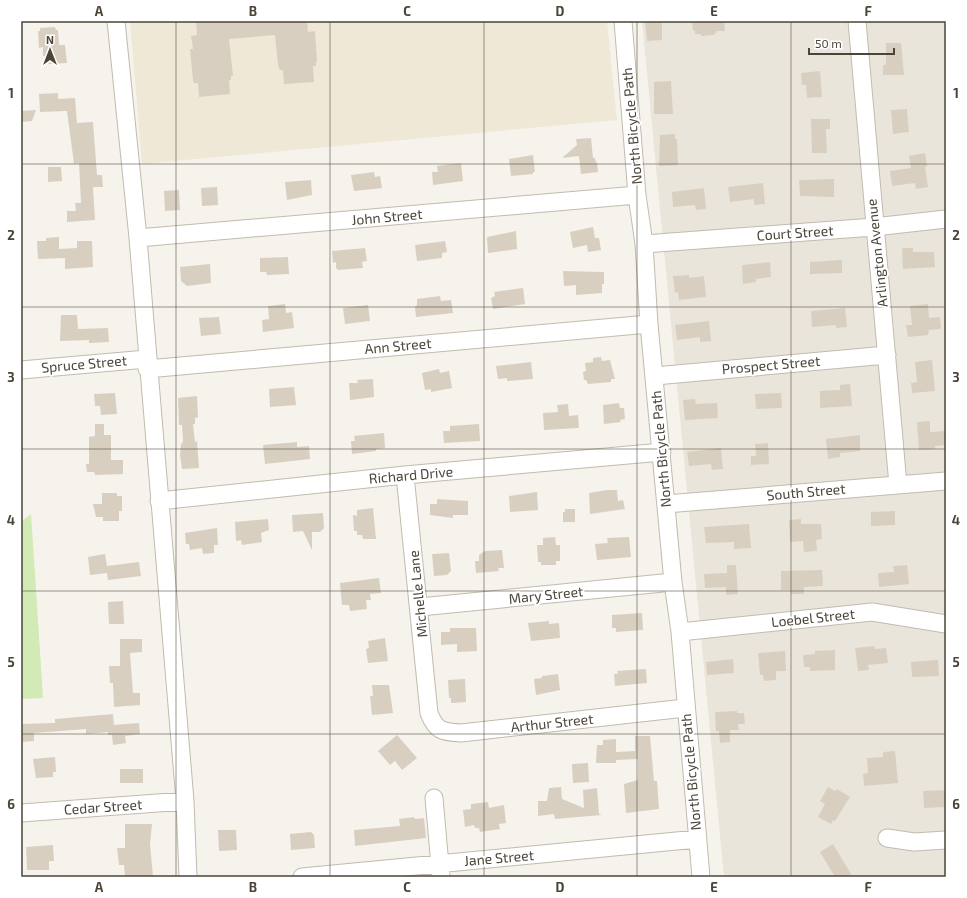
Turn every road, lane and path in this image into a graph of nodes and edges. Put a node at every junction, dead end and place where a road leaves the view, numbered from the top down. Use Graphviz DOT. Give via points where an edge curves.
graph roads {
  1 [pos="116,21"];
  2 [pos="623,21"];
  3 [pos="857,21"];
  4 [pos="637,195"];
  5 [pos="946,219"];
  6 [pos="874,227"];
  7 [pos="138,238"];
  8 [pos="644,244"];
  9 [pos="649,324"];
  10 [pos="887,355"];
  11 [pos="147,364"];
  12 [pos="21,370"];
  13 [pos="655,376"];
  14 [pos="662,452"];
  15 [pos="406,475"];
  16 [pos="946,481"];
  17 [pos="898,485"];
  18 [pos="159,501"];
  19 [pos="666,504"];
  20 [pos="673,582"];
  21 [pos="420,608"];
  22 [pos="946,624"];
  23 [pos="680,632"];
  24 [pos="685,708"];
  25 [pos="429,713"];
  26 [pos="434,798"];
  27 [pos="184,801"];
  28 [pos="21,813"];
  29 [pos="887,838"];
  30 [pos="697,839"];
  31 [pos="946,840"];
  32 [pos="440,870"];
  33 [pos="188,877"];
  34 [pos="302,877"];
  35 [pos="701,877"];
  1 -- 7 [label="street"];
  2 -- 4 [label="street, North Bicycle Path"];
  3 -- 6 [label="street, Arlington Avenue"];
  4 -- 7 [label="street, John Street"];
  4 -- 8 [label="street, North Bicycle Path"];
  5 -- 6 [label="street, Court Street"];
  6 -- 8 [label="street, Court Street"];
  6 -- 10 [label="street, Arlington Avenue"];
  7 -- 11 [label="street"];
  8 -- 9 [label="street, North Bicycle Path"];
  9 -- 11 [label="street, Ann Street"];
  9 -- 13 [label="street, North Bicycle Path"];
  10 -- 13 [label="street, Prospect Street"];
  10 -- 17 [label="street, Arlington Avenue"];
  11 -- 12 [label="street, Spruce Street"];
  11 -- 18 [label="street"];
  13 -- 14 [label="street, North Bicycle Path"];
  14 -- 15 [label="street, Richard Drive"];
  14 -- 19 [label="street, North Bicycle Path"];
  15 -- 18 [label="street, Richard Drive"];
  15 -- 21 [label="street, Michelle Lane"];
  16 -- 17 [label="street, South Street"];
  17 -- 19 [label="street, South Street"];
  18 -- 27 [label="street"];
  19 -- 20 [label="street, North Bicycle Path"];
  20 -- 21 [label="street, Mary Street"];
  20 -- 23 [label="street, North Bicycle Path"];
  21 -- 25 [label="street, Michelle Lane"];
  22 -- 23 [label="street, Loebel Street" via="872,612"];
  23 -- 24 [label="street, North Bicycle Path"];
  24 -- 25 [label="street, Arthur Street" via="461,733 447,732 434,725"];
  24 -- 30 [label="street, North Bicycle Path"];
  26 -- 32 [label="street"];
  27 -- 28 [label="street, Cedar Street"];
  27 -- 33 [label="street"];
  29 -- 31 [label="street" via="914,842"];
  30 -- 32 [label="street, Jane Street"];
  30 -- 35 [label="street, North Bicycle Path"];
  32 -- 34 [label="street, Jane Street"];
}
